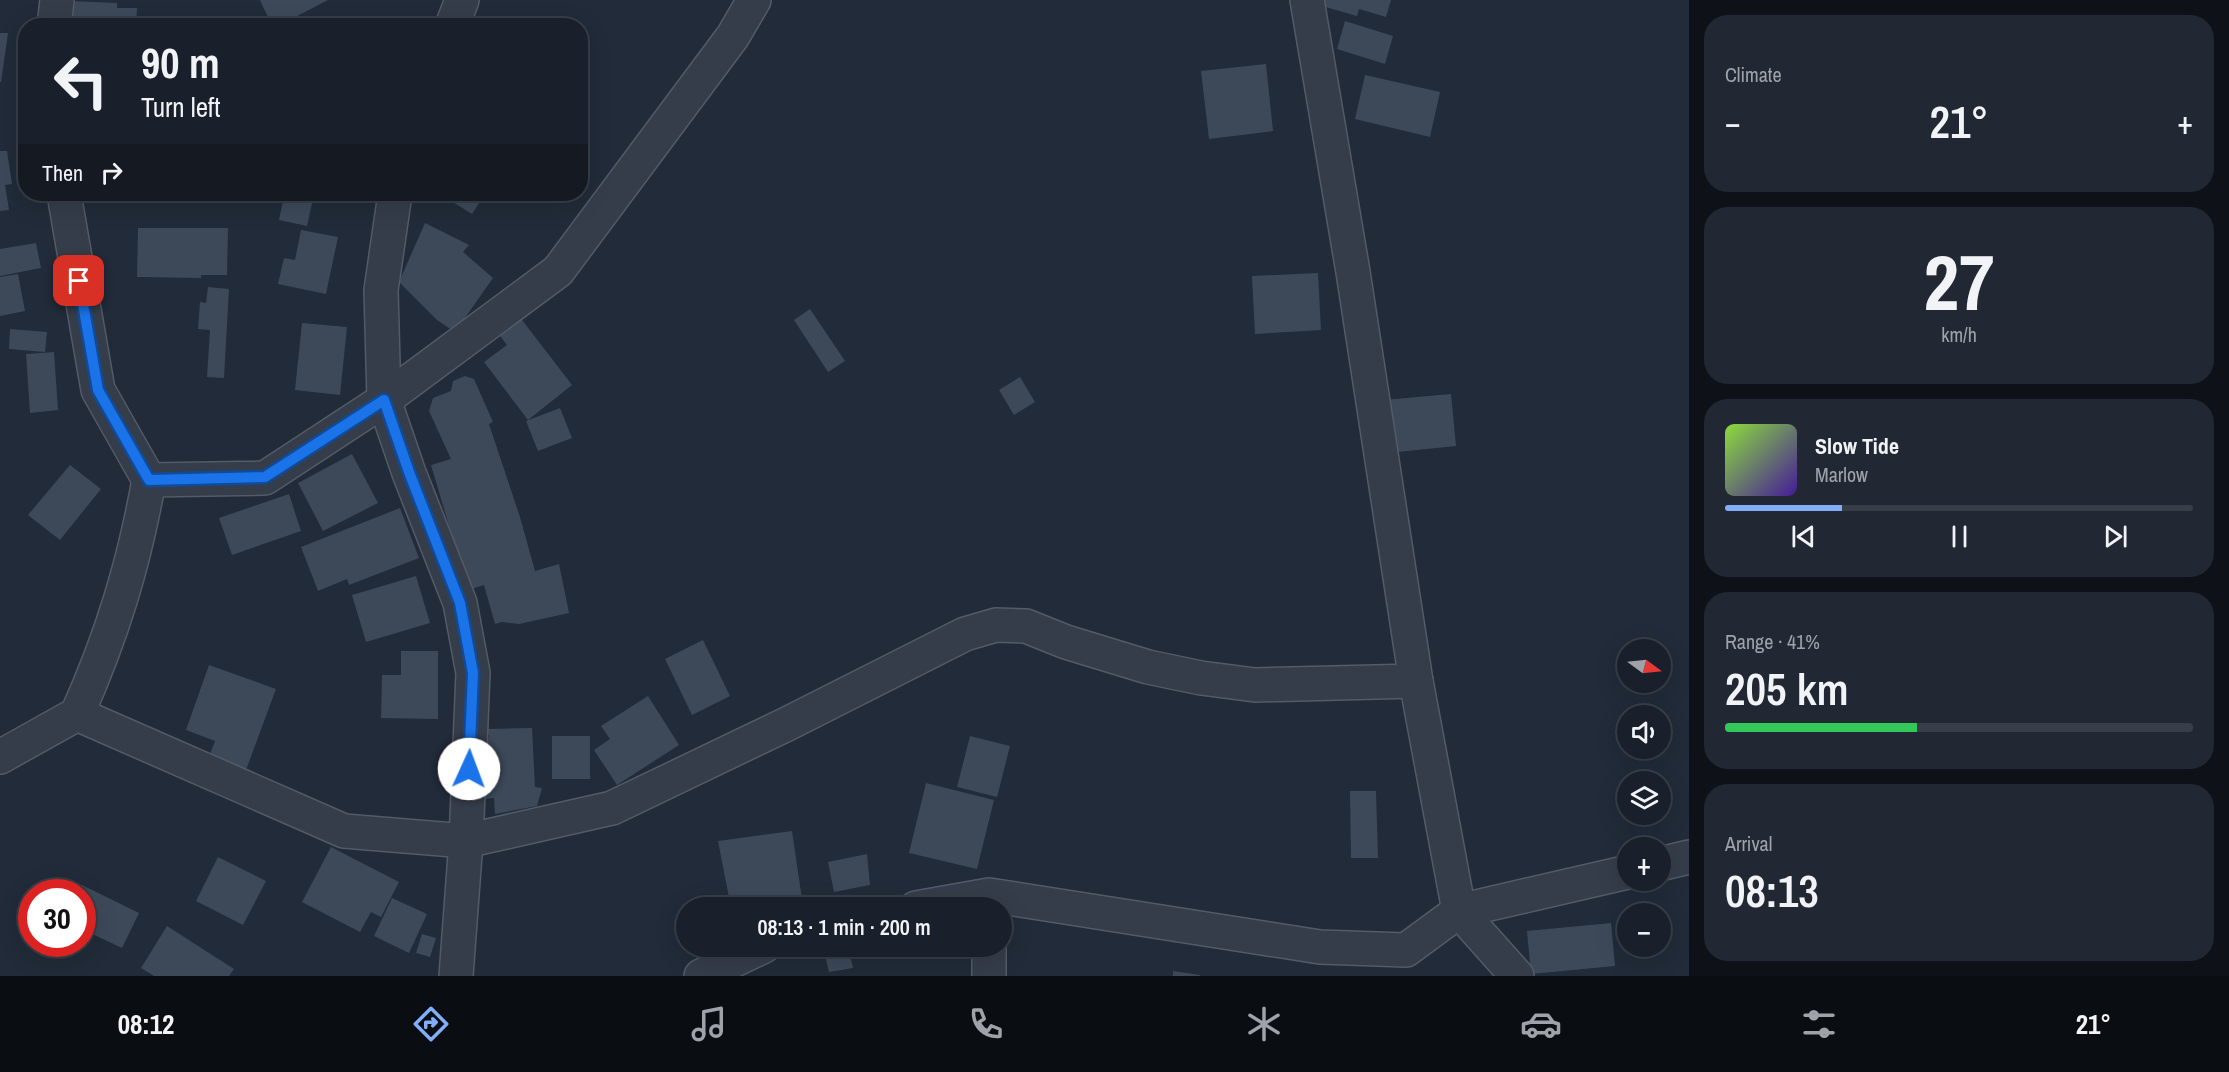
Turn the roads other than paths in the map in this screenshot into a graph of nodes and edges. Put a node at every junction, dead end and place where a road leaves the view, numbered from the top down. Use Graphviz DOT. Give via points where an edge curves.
graph roads {
  1 [pos="57,0"];
  2 [pos="462,0"];
  3 [pos="754,0"];
  4 [pos="1307,0"];
  5 [pos="55,18"];
  6 [pos="455,18"];
  7 [pos="65,201"];
  8 [pos="394,201"];
  9 [pos="384,400"];
  10 [pos="149,480"];
  11 [pos="1416,681"];
  12 [pos="77,714"];
  13 [pos="0,758"];
  14 [pos="466,841"];
  15 [pos="1689,857"];
  16 [pos="1671,861"];
  17 [pos="1617,875"];
  18 [pos="1012,904"];
  19 [pos="1459,911"];
  20 [pos="741,957"];
  21 [pos="989,957"];
  22 [pos="456,976"];
  23 [pos="701,976"];
  24 [pos="989,976"];
  25 [pos="1518,976"];
  1 -- 5 [label="street"];
  2 -- 6 [label="street"];
  3 -- 9 [label="street" via="726,46 558,271"];
  4 -- 11 [label="street"];
  7 -- 10 [label="street" via="98,390"];
  8 -- 9 [label="street" via="381,290"];
  9 -- 10 [label="street" via="265,477"];
  9 -- 14 [label="street" via="460,603 473,673"];
  10 -- 12 [label="street" via="125,589 100,663"];
  11 -- 14 [label="street" via="1255,685 1148,667 1026,626 996,625 965,634 612,808"];
  11 -- 19 [label="street"];
  12 -- 13 [label="street"];
  12 -- 14 [label="street" via="344,831"];
  14 -- 22 [label="street"];
  15 -- 16 [label="street"];
  17 -- 19 [label="street"];
  18 -- 19 [label="street" via="1320,947 1406,950"];
  19 -- 25 [label="street"];
  20 -- 23 [label="street"];
  21 -- 24 [label="street"];
}
